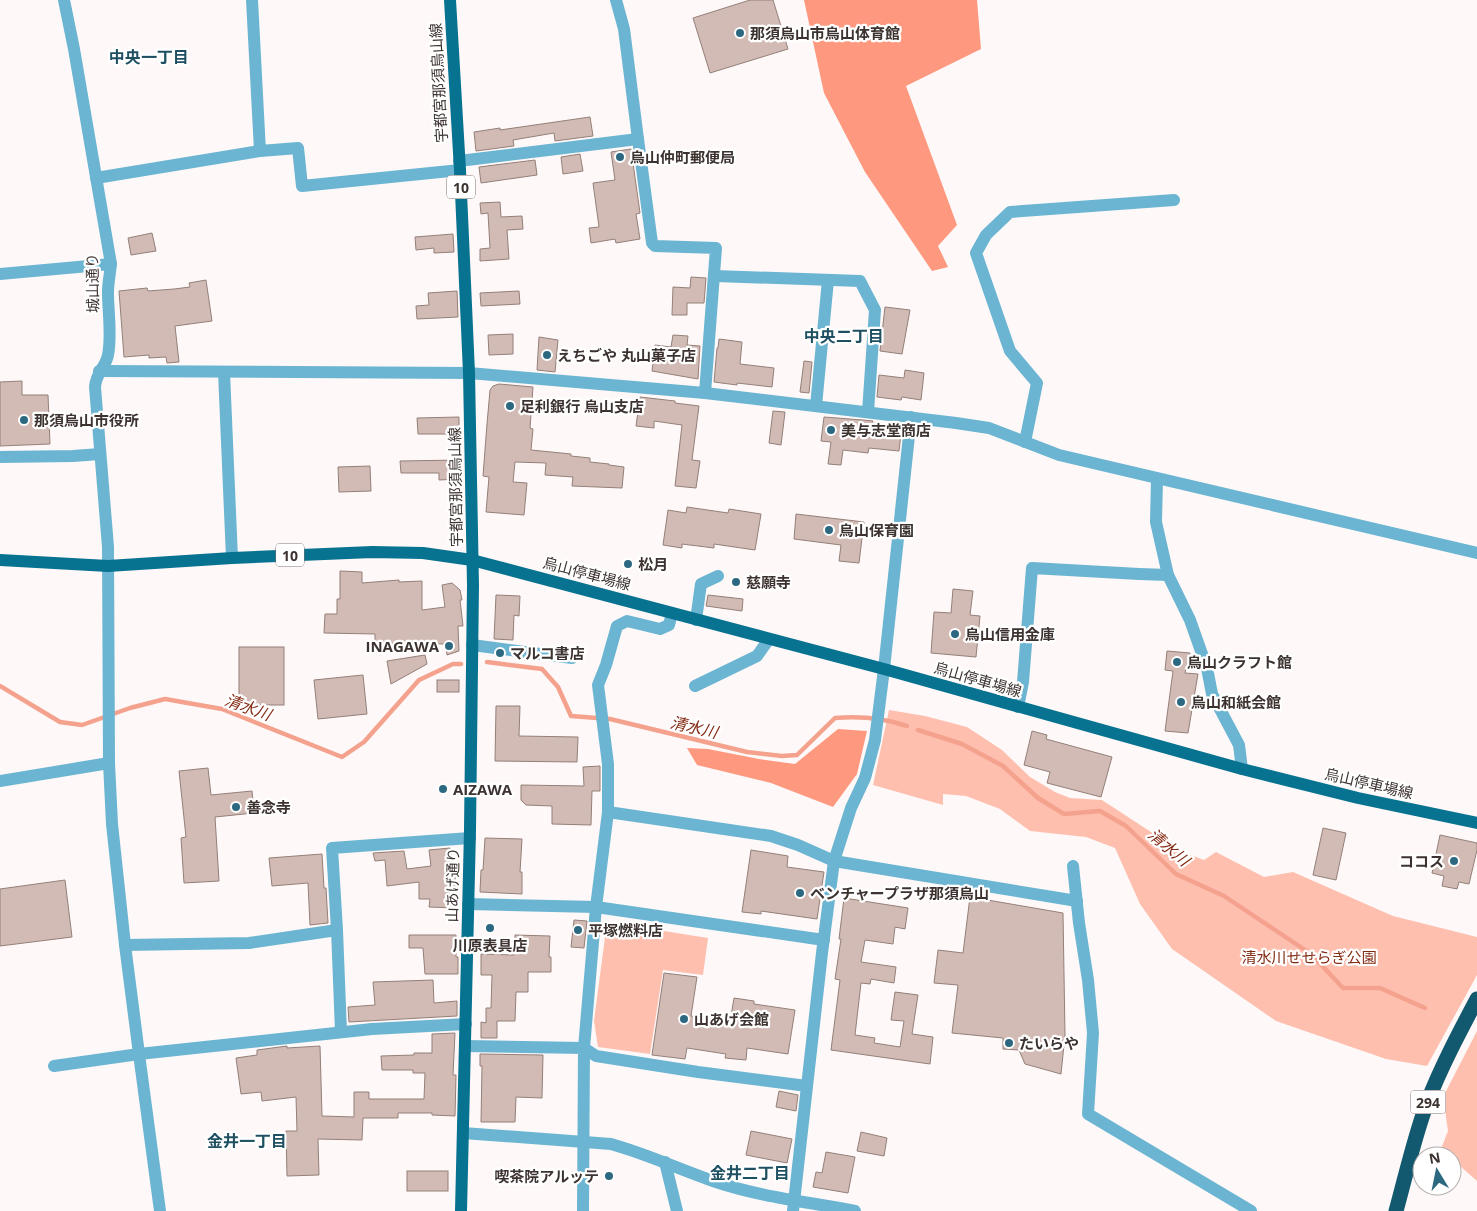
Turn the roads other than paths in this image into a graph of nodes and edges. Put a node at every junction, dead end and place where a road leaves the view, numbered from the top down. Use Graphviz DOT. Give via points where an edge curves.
graph roads {
  1 [pos="64,0"];
  2 [pos="252,0"];
  3 [pos="450,0"];
  4 [pos="616,0"];
  5 [pos="638,139"];
  6 [pos="260,151"];
  7 [pos="460,166"];
  8 [pos="96,178"];
  9 [pos="1174,200"];
  10 [pos="111,264"];
  11 [pos="0,274"];
  12 [pos="715,276"];
  13 [pos="828,280"];
  14 [pos="99,372"];
  15 [pos="224,372"];
  16 [pos="469,373"];
  17 [pos="705,393"];
  18 [pos="816,406"];
  19 [pos="868,412"];
  20 [pos="912,417"];
  21 [pos="1025,442"];
  22 [pos="100,454"];
  23 [pos="0,457"];
  24 [pos="1157,479"];
  25 [pos="1477,553"];
  26 [pos="232,558"];
  27 [pos="0,560"];
  28 [pos="472,560"];
  29 [pos="108,566"];
  30 [pos="1168,575"];
  31 [pos="718,576"];
  32 [pos="672,613"];
  33 [pos="696,620"];
  34 [pos="769,639"];
  35 [pos="472,645"];
  36 [pos="572,658"];
  37 [pos="884,669"];
  38 [pos="695,686"];
  39 [pos="1018,707"];
  40 [pos="110,763"];
  41 [pos="1242,769"];
  42 [pos="0,781"];
  43 [pos="608,812"];
  44 [pos="1477,823"];
  45 [pos="470,838"];
  46 [pos="834,861"];
  47 [pos="1073,866"];
  48 [pos="1077,901"];
  49 [pos="468,904"];
  50 [pos="596,907"];
  51 [pos="336,930"];
  52 [pos="824,940"];
  53 [pos="124,945"];
  54 [pos="1477,999"];
  55 [pos="466,1024"];
  56 [pos="341,1032"];
  57 [pos="465,1046"];
  58 [pos="584,1048"];
  59 [pos="139,1054"];
  60 [pos="54,1066"];
  61 [pos="807,1086"];
  62 [pos="463,1133"];
  63 [pos="584,1142"];
  64 [pos="665,1162"];
  65 [pos="794,1205"];
  66 [pos="160,1211"];
  67 [pos="461,1211"];
  68 [pos="583,1211"];
  69 [pos="677,1211"];
  70 [pos="855,1211"];
  71 [pos="1251,1211"];
  72 [pos="1396,1211"];
  1 -- 8 [label="street, 城山通り"];
  2 -- 6 [label="street"];
  3 -- 7 [label="main road, 宇都宮那須烏山線 / 10"];
  4 -- 5 [label="street" via="624,29"];
  5 -- 7 [label="street"];
  5 -- 12 [label="street" via="652,243 655,246 716,248"];
  6 -- 7 [label="street" via="298,148 302,186"];
  6 -- 8 [label="street"];
  7 -- 16 [label="main road, 宇都宮那須烏山線 / 10"];
  8 -- 10 [label="street, 城山通り"];
  9 -- 21 [label="street" via="1010,212 986,235 976,254 1010,351 1037,383"];
  10 -- 11 [label="street"];
  10 -- 14 [label="street, 城山通り" via="109,350"];
  12 -- 13 [label="street"];
  12 -- 17 [label="street"];
  13 -- 18 [label="street"];
  13 -- 19 [label="street" via="860,281 875,310"];
  14 -- 15 [label="street"];
  14 -- 22 [label="street, 城山通り" via="95,387"];
  15 -- 16 [label="street"];
  15 -- 26 [label="street"];
  16 -- 17 [label="street"];
  16 -- 28 [label="main road, 宇都宮那須烏山線 / 10"];
  17 -- 18 [label="street"];
  18 -- 19 [label="street"];
  19 -- 20 [label="street"];
  20 -- 21 [label="street" via="989,428"];
  20 -- 37 [label="street"];
  21 -- 24 [label="street" via="1059,455"];
  22 -- 23 [label="street"];
  22 -- 29 [label="street, 城山通り"];
  24 -- 25 [label="street"];
  24 -- 30 [label="street" via="1156,522"];
  26 -- 28 [label="main road, 宇都宮那須烏山線 / 10" via="372,552 423,553"];
  26 -- 29 [label="main road, 宇都宮那須烏山線 / 10"];
  27 -- 29 [label="main road, 宇都宮那須烏山線 / 10"];
  28 -- 32 [label="main road, 烏山停車場線"];
  28 -- 35 [label="main road, 山あげ通り"];
  29 -- 40 [label="street, 城山通り"];
  30 -- 39 [label="street" via="1032,568"];
  30 -- 41 [label="street" via="1190,620 1207,668 1212,694 1239,745"];
  31 -- 33 [label="street" via="701,584"];
  32 -- 33 [label="main road, 烏山停車場線"];
  32 -- 43 [label="street" via="669,625 660,628 627,621 617,626 598,685 608,764"];
  33 -- 34 [label="main road, 烏山停車場線"];
  34 -- 37 [label="main road, 烏山停車場線"];
  34 -- 38 [label="street" via="757,656"];
  35 -- 36 [label="street"];
  35 -- 45 [label="main road, 山あげ通り"];
  37 -- 39 [label="main road, 烏山停車場線"];
  37 -- 46 [label="street" via="868,770 851,808"];
  39 -- 41 [label="main road, 烏山停車場線"];
  40 -- 42 [label="street"];
  40 -- 53 [label="street, 城山通り" via="112,824"];
  41 -- 44 [label="main road, 烏山停車場線"];
  43 -- 46 [label="street" via="771,836"];
  43 -- 50 [label="street"];
  45 -- 49 [label="main road, 山あげ通り"];
  45 -- 51 [label="street" via="332,848"];
  46 -- 48 [label="street"];
  46 -- 52 [label="street"];
  47 -- 48 [label="street"];
  48 -- 71 [label="street" via="1093,1033 1088,1114"];
  49 -- 50 [label="street"];
  49 -- 55 [label="main road, 山あげ通り"];
  50 -- 52 [label="street"];
  50 -- 58 [label="street"];
  51 -- 53 [label="street" via="249,943"];
  51 -- 56 [label="street"];
  52 -- 61 [label="street"];
  53 -- 59 [label="street, 城山通り"];
  54 -- 72 [label="highway, 294" via="1426,1104"];
  55 -- 56 [label="street"];
  55 -- 57 [label="main road, 山あげ通り"];
  56 -- 59 [label="street"];
  57 -- 58 [label="street"];
  57 -- 62 [label="main road, 山あげ通り"];
  58 -- 61 [label="street" via="596,1056"];
  58 -- 63 [label="street"];
  59 -- 60 [label="street"];
  59 -- 66 [label="street, 城山通り"];
  61 -- 65 [label="street"];
  62 -- 63 [label="street"];
  62 -- 67 [label="main road, 山あげ通り"];
  63 -- 64 [label="street" via="611,1144"];
  63 -- 68 [label="street"];
  64 -- 65 [label="street" via="717,1182"];
  64 -- 69 [label="street"];
  65 -- 70 [label="street"];
}
